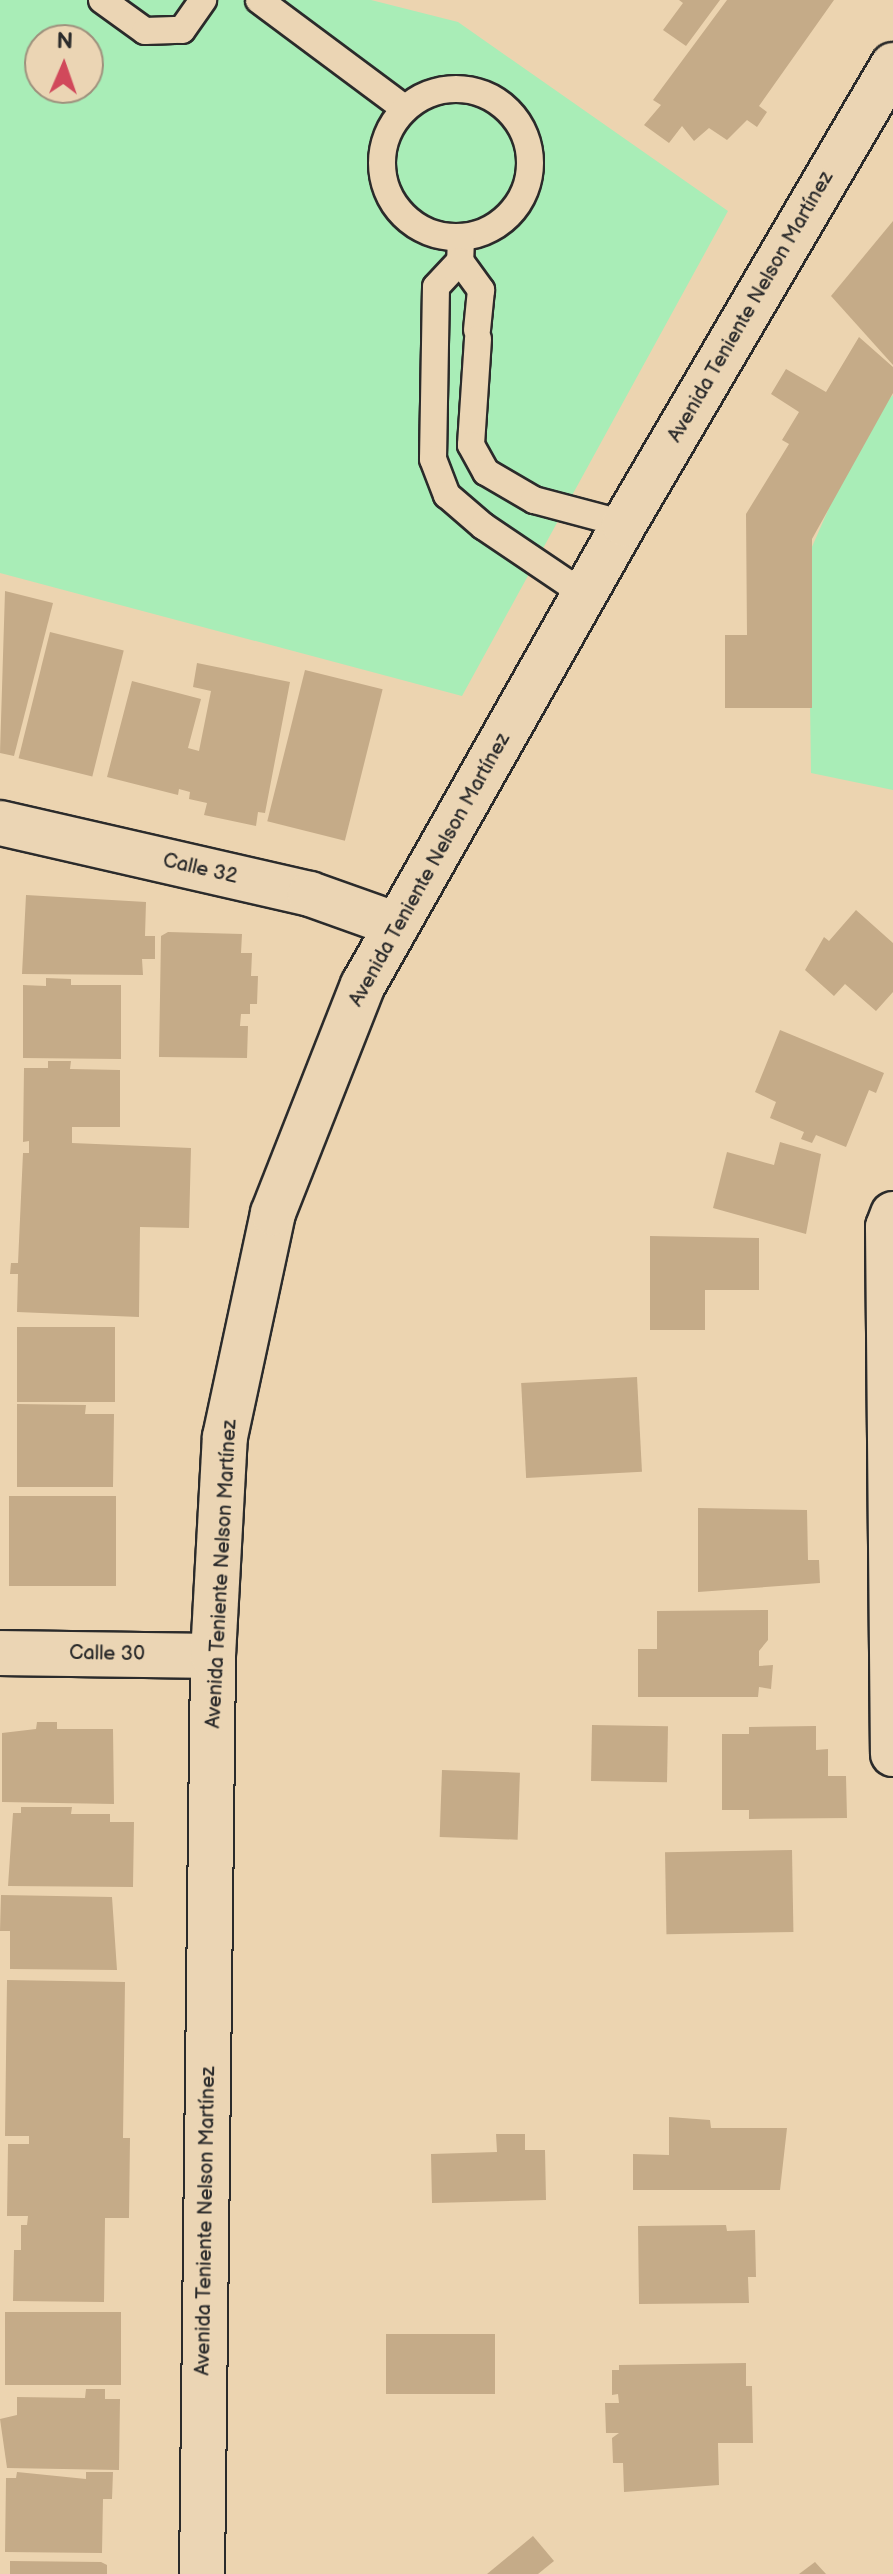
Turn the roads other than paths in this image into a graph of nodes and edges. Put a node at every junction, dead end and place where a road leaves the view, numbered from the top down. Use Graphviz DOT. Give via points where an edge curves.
graph roads {
  1 [pos="102,0"];
  2 [pos="203,0"];
  3 [pos="259,0"];
  4 [pos="893,65"];
  5 [pos="405,109"];
  6 [pos="460,249"];
  7 [pos="471,445"];
  8 [pos="433,459"];
  9 [pos="624,524"];
  10 [pos="584,594"];
  11 [pos="0,823"];
  12 [pos="397,925"];
  13 [pos="893,1214"];
  14 [pos="0,1653"];
  15 [pos="213,1656"];
  16 [pos="893,1754"];
  17 [pos="202,2574"];
  1 -- 2 [label="lane" via="145,31 182,30"];
  3 -- 5 [label="lane"];
  4 -- 9 [label="street, Avenida Teniente Nelson Martínez"];
  5 -- 6 [label="lane" via="382,147 388,192 417,226"];
  5 -- 6 [label="lane" via="426,94 451,88 477,91 500,103 529,145 523,196 508,216"];
  6 -- 7 [label="lane" via="481,290"];
  6 -- 8 [label="lane" via="436,287"];
  7 -- 8 [label="lane"];
  7 -- 9 [label="lane" via="486,472 534,500"];
  8 -- 10 [label="lane" via="447,495 483,526"];
  9 -- 10 [label="street, Avenida Teniente Nelson Martínez"];
  10 -- 12 [label="street, Avenida Teniente Nelson Martínez"];
  11 -- 12 [label="street, Calle 32" via="310,894"];
  12 -- 15 [label="street, Avenida Teniente Nelson Martínez" via="363,985 273,1213 225,1437"];
  13 -- 16 [label="street" via="888,1227"];
  14 -- 15 [label="street, Calle 30"];
  15 -- 17 [label="street, Avenida Teniente Nelson Martínez"];
}
